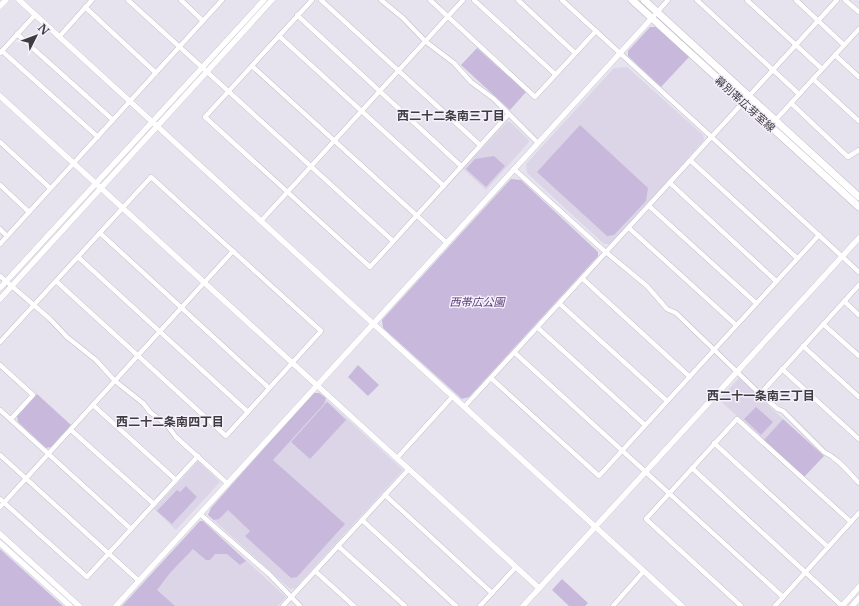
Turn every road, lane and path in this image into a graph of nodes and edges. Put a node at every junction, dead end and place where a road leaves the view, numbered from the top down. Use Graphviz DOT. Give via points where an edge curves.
graph roads {
  1 [pos="6,0"];
  2 [pos="18,0"];
  3 [pos="92,0"];
  4 [pos="128,0"];
  5 [pos="181,0"];
  6 [pos="222,0"];
  7 [pos="264,0"];
  8 [pos="272,0"];
  9 [pos="312,0"];
  10 [pos="321,0"];
  11 [pos="381,0"];
  12 [pos="430,0"];
  13 [pos="463,0"];
  14 [pos="474,0"];
  15 [pos="518,0"];
  16 [pos="562,0"];
  17 [pos="632,0"];
  18 [pos="644,0"];
  19 [pos="668,0"];
  20 [pos="696,0"];
  21 [pos="747,0"];
  22 [pos="796,0"];
  23 [pos="837,0"];
  24 [pos="845,0"];
  25 [pos="0,6"];
  26 [pos="85,7"];
  27 [pos="657,12"];
  28 [pos="859,12"];
  29 [pos="35,15"];
  30 [pos="297,15"];
  31 [pos="448,16"];
  32 [pos="652,18"];
  33 [pos="818,20"];
  34 [pos="203,21"];
  35 [pos="859,30"];
  36 [pos="596,31"];
  37 [pos="17,34"];
  38 [pos="279,36"];
  39 [pos="59,37"];
  40 [pos="425,41"];
  41 [pos="796,45"];
  42 [pos="844,45"];
  43 [pos="180,47"];
  44 [pos="1,52"];
  45 [pos="575,52"];
  46 [pos="620,53"];
  47 [pos="835,55"];
  48 [pos="252,66"];
  49 [pos="205,69"];
  50 [pos="822,69"];
  51 [pos="773,70"];
  52 [pos="398,71"];
  53 [pos="156,73"];
  54 [pos="555,74"];
  55 [pos="859,77"];
  56 [pos="813,79"];
  57 [pos="228,91"];
  58 [pos="379,91"];
  59 [pos="799,94"];
  60 [pos="0,96"];
  61 [pos="749,96"];
  62 [pos="130,102"];
  63 [pos="744,102"];
  64 [pos="790,103"];
  65 [pos="361,111"];
  66 [pos="508,115"];
  67 [pos="112,120"];
  68 [pos="775,120"];
  69 [pos="859,121"];
  70 [pos="152,122"];
  71 [pos="157,126"];
  72 [pos="770,126"];
  73 [pos="98,137"];
  74 [pos="712,138"];
  75 [pos="334,140"];
  76 [pos="0,142"];
  77 [pos="538,143"];
  78 [pos="480,145"];
  79 [pos="859,150"];
  80 [pos="691,161"];
  81 [pos="73,163"];
  82 [pos="311,166"];
  83 [pos="462,166"];
  84 [pos="514,169"];
  85 [pos="670,183"];
  86 [pos="96,184"];
  87 [pos="0,185"];
  88 [pos="444,186"];
  89 [pos="50,188"];
  90 [pos="101,188"];
  91 [pos="287,192"];
  92 [pos="859,197"];
  93 [pos="649,206"];
  94 [pos="859,207"];
  95 [pos="123,208"];
  96 [pos="29,212"];
  97 [pos="417,215"];
  98 [pos="261,221"];
  99 [pos="629,228"];
  100 [pos="0,229"];
  101 [pos="100,233"];
  102 [pos="819,235"];
  103 [pos="7,236"];
  104 [pos="859,238"];
  105 [pos="393,241"];
  106 [pos="447,243"];
  107 [pos="0,244"];
  108 [pos="234,251"];
  109 [pos="606,253"];
  110 [pos="842,256"];
  111 [pos="78,257"];
  112 [pos="797,258"];
  113 [pos="859,272"];
  114 [pos="0,276"];
  115 [pos="583,279"];
  116 [pos="56,281"];
  117 [pos="776,281"];
  118 [pos="6,282"];
  119 [pos="205,283"];
  120 [pos="859,285"];
  121 [pos="11,286"];
  122 [pos="0,288"];
  123 [pos="0,299"];
  124 [pos="844,301"];
  125 [pos="756,303"];
  126 [pos="560,304"];
  127 [pos="33,306"];
  128 [pos="182,308"];
  129 [pos="859,315"];
  130 [pos="373,324"];
  131 [pos="823,324"];
  132 [pos="736,326"];
  133 [pos="538,328"];
  134 [pos="160,332"];
  135 [pos="0,342"];
  136 [pos="803,346"];
  137 [pos="714,350"];
  138 [pos="516,353"];
  139 [pos="139,355"];
  140 [pos="859,356"];
  141 [pos="292,363"];
  142 [pos="0,365"];
  143 [pos="782,369"];
  144 [pos="737,372"];
  145 [pos="690,376"];
  146 [pos="492,379"];
  147 [pos="115,381"];
  148 [pos="317,385"];
  149 [pos="269,388"];
  150 [pos="760,394"];
  151 [pos="453,396"];
  152 [pos="859,397"];
  153 [pos="667,401"];
  154 [pos="93,405"];
  155 [pos="465,406"];
  156 [pos="0,410"];
  157 [pos="248,412"];
  158 [pos="11,419"];
  159 [pos="645,425"];
  160 [pos="71,430"];
  161 [pos="859,439"];
  162 [pos="714,443"];
  163 [pos="622,450"];
  164 [pos="48,454"];
  165 [pos="0,455"];
  166 [pos="198,456"];
  167 [pos="397,458"];
  168 [pos="692,468"];
  169 [pos="409,469"];
  170 [pos="646,472"];
  171 [pos="26,478"];
  172 [pos="176,480"];
  173 [pos="859,483"];
  174 [pos="228,484"];
  175 [pos="669,492"];
  176 [pos="385,495"];
  177 [pos="0,498"];
  178 [pos="4,502"];
  179 [pos="154,504"];
  180 [pos="0,507"];
  181 [pos="200,514"];
  182 [pos="859,514"];
  183 [pos="362,520"];
  184 [pos="851,522"];
  185 [pos="595,527"];
  186 [pos="131,529"];
  187 [pos="0,534"];
  188 [pos="0,543"];
  189 [pos="338,546"];
  190 [pos="828,547"];
  191 [pos="108,554"];
  192 [pos="516,567"];
  193 [pos="315,571"];
  194 [pos="644,571"];
  195 [pos="806,572"];
  196 [pos="139,581"];
  197 [pos="540,588"];
  198 [pos="859,588"];
  199 [pos="492,593"];
  200 [pos="783,597"];
  201 [pos="291,598"];
  202 [pos="859,598"];
  203 [pos="70,606"];
  204 [pos="79,606"];
  205 [pos="116,606"];
  206 [pos="283,606"];
  207 [pos="300,606"];
  208 [pos="354,606"];
  209 [pos="405,606"];
  210 [pos="456,606"];
  211 [pos="480,606"];
  212 [pos="523,606"];
  213 [pos="613,606"];
  214 [pos="682,606"];
  215 [pos="741,606"];
  216 [pos="775,606"];
  217 [pos="842,606"];
  218 [pos="852,606"];
  1 -- 25 [label="street"];
  2 -- 29 [label="street"];
  3 -- 26 [label="street"];
  4 -- 43 [label="street"];
  5 -- 34 [label="street"];
  6 -- 34 [label="street"];
  7 -- 49 [label="street"];
  8 -- 49 [label="street"];
  9 -- 30 [label="street"];
  10 -- 52 [label="street"];
  11 -- 40 [label="street"];
  12 -- 31 [label="street"];
  13 -- 31 [label="street"];
  14 -- 54 [label="street"];
  15 -- 45 [label="street"];
  16 -- 36 [label="street"];
  17 -- 32 [label="main road, 幕別帯広芽室線"];
  18 -- 27 [label="main road, 幕別帯広芽室線"];
  19 -- 27 [label="street"];
  20 -- 51 [label="street"];
  21 -- 41 [label="street"];
  22 -- 33 [label="street"];
  23 -- 33 [label="street"];
  24 -- 28 [label="street"];
  26 -- 39 [label="street"];
  26 -- 53 [label="street"];
  27 -- 32 [label="street"];
  27 -- 61 [label="main road, 幕別帯広芽室線"];
  29 -- 37 [label="street"];
  29 -- 39 [label="street"];
  30 -- 38 [label="street"];
  30 -- 58 [label="street"];
  31 -- 40 [label="street"];
  31 -- 54 [label="street" via="535,96"];
  32 -- 46 [label="street"];
  32 -- 63 [label="main road, 幕別帯広芽室線"];
  33 -- 41 [label="street"];
  33 -- 42 [label="street"];
  34 -- 43 [label="street"];
  35 -- 42 [label="street"];
  36 -- 45 [label="street"];
  36 -- 46 [label="street"];
  37 -- 44 [label="street"];
  37 -- 67 [label="street"];
  38 -- 48 [label="street"];
  38 -- 65 [label="street"];
  39 -- 62 [label="street"];
  40 -- 52 [label="street"];
  40 -- 66 [label="street" via="454,63"];
  41 -- 50 [label="street"];
  41 -- 51 [label="street"];
  42 -- 47 [label="street"];
  43 -- 49 [label="street"];
  43 -- 53 [label="street"];
  44 -- 73 [label="street"];
  45 -- 54 [label="street"];
  46 -- 74 [label="street"];
  46 -- 77 [label="street"];
  47 -- 50 [label="street"];
  47 -- 55 [label="street"];
  48 -- 57 [label="street"];
  48 -- 75 [label="street"];
  49 -- 57 [label="street"];
  49 -- 70 [label="street"];
  49 -- 71 [label="street"];
  50 -- 56 [label="street"];
  51 -- 59 [label="street"];
  51 -- 61 [label="street"];
  52 -- 58 [label="street"];
  52 -- 78 [label="street"];
  53 -- 62 [label="street"];
  56 -- 59 [label="street"];
  56 -- 69 [label="street"];
  57 -- 82 [label="street"];
  57 -- 91 [label="street" via="205,117"];
  58 -- 65 [label="street"];
  58 -- 83 [label="street"];
  59 -- 64 [label="street"];
  60 -- 81 [label="street"];
  61 -- 63 [label="street"];
  61 -- 68 [label="main road, 幕別帯広芽室線"];
  62 -- 67 [label="street"];
  62 -- 70 [label="street"];
  63 -- 72 [label="main road, 幕別帯広芽室線"];
  63 -- 74 [label="street"];
  64 -- 68 [label="street"];
  64 -- 79 [label="street" via="848,157"];
  65 -- 75 [label="street"];
  65 -- 88 [label="street"];
  66 -- 77 [label="street"];
  66 -- 78 [label="street"];
  67 -- 73 [label="street"];
  68 -- 72 [label="street"];
  68 -- 92 [label="main road, 幕別帯広芽室線"];
  70 -- 71 [label="street"];
  70 -- 86 [label="street"];
  71 -- 90 [label="street"];
  71 -- 98 [label="street"];
  72 -- 94 [label="main road, 幕別帯広芽室線"];
  73 -- 81 [label="street"];
  74 -- 80 [label="street"];
  74 -- 102 [label="street"];
  75 -- 82 [label="street"];
  75 -- 97 [label="street"];
  76 -- 89 [label="street"];
  77 -- 84 [label="street"];
  78 -- 83 [label="street"];
  80 -- 85 [label="street"];
  80 -- 112 [label="street"];
  81 -- 86 [label="street"];
  81 -- 89 [label="street"];
  82 -- 91 [label="street"];
  82 -- 105 [label="street"];
  83 -- 88 [label="street"];
  84 -- 106 [label="street"];
  84 -- 109 [label="street"];
  85 -- 93 [label="street"];
  85 -- 117 [label="street"];
  86 -- 90 [label="street"];
  86 -- 118 [label="street"];
  87 -- 96 [label="street"];
  88 -- 97 [label="street"];
  89 -- 96 [label="street"];
  90 -- 95 [label="street"];
  90 -- 121 [label="street"];
  91 -- 98 [label="street"];
  91 -- 105 [label="street" via="370,267"];
  93 -- 99 [label="street"];
  93 -- 125 [label="street"];
  95 -- 101 [label="street"];
  95 -- 108 [label="street" via="152,177"];
  95 -- 119 [label="street"];
  96 -- 103 [label="street"];
  97 -- 105 [label="street"];
  97 -- 106 [label="street"];
  98 -- 130 [label="street"];
  99 -- 109 [label="street"];
  99 -- 132 [label="street"];
  100 -- 103 [label="street"];
  101 -- 111 [label="street"];
  101 -- 128 [label="street"];
  102 -- 110 [label="street"];
  102 -- 112 [label="street"];
  103 -- 107 [label="street"];
  104 -- 110 [label="street"];
  106 -- 130 [label="street"];
  108 -- 119 [label="street"];
  108 -- 141 [label="street" via="321,331"];
  109 -- 115 [label="street"];
  109 -- 137 [label="street" via="646,286 667,309 676,313"];
  110 -- 113 [label="street"];
  110 -- 144 [label="street"];
  111 -- 116 [label="street"];
  111 -- 134 [label="street"];
  112 -- 117 [label="street"];
  114 -- 118 [label="street"];
  115 -- 126 [label="street"];
  115 -- 145 [label="street"];
  116 -- 127 [label="street"];
  116 -- 139 [label="street"];
  117 -- 125 [label="street"];
  118 -- 121 [label="street"];
  118 -- 122 [label="street"];
  119 -- 128 [label="street"];
  119 -- 141 [label="street"];
  120 -- 124 [label="street"];
  121 -- 123 [label="street"];
  121 -- 127 [label="street"];
  124 -- 129 [label="street"];
  124 -- 131 [label="street"];
  125 -- 132 [label="street"];
  126 -- 133 [label="street"];
  126 -- 153 [label="street"];
  127 -- 135 [label="street"];
  127 -- 147 [label="street" via="96,360"];
  128 -- 134 [label="street"];
  128 -- 149 [label="street"];
  130 -- 148 [label="street"];
  130 -- 151 [label="street"];
  131 -- 136 [label="street"];
  131 -- 140 [label="street"];
  132 -- 137 [label="street"];
  133 -- 138 [label="street"];
  133 -- 159 [label="street"];
  134 -- 139 [label="street"];
  134 -- 157 [label="street"];
  136 -- 143 [label="street"];
  136 -- 152 [label="street"];
  137 -- 144 [label="street"];
  137 -- 145 [label="street"];
  138 -- 146 [label="street"];
  138 -- 163 [label="street"];
  139 -- 147 [label="street"];
  139 -- 157 [label="street" via="226,436"];
  141 -- 148 [label="street"];
  141 -- 149 [label="street"];
  142 -- 158 [label="street" via="33,395"];
  143 -- 150 [label="street"];
  143 -- 161 [label="street"];
  144 -- 150 [label="street"];
  144 -- 170 [label="street"];
  145 -- 153 [label="street"];
  146 -- 155 [label="street"];
  146 -- 163 [label="street" via="599,476"];
  147 -- 154 [label="street"];
  147 -- 166 [label="street" via="143,403"];
  148 -- 167 [label="street"];
  148 -- 174 [label="street"];
  149 -- 157 [label="street"];
  150 -- 173 [label="street" via="783,411"];
  151 -- 155 [label="street"];
  151 -- 167 [label="street"];
  153 -- 159 [label="street"];
  154 -- 160 [label="street"];
  154 -- 172 [label="street"];
  155 -- 185 [label="street"];
  156 -- 158 [label="street"];
  158 -- 164 [label="street"];
  159 -- 163 [label="street"];
  160 -- 164 [label="street"];
  160 -- 179 [label="street"];
  162 -- 168 [label="street"];
  162 -- 184 [label="street" via="737,419"];
  162 -- 190 [label="street"];
  163 -- 170 [label="street"];
  164 -- 171 [label="street"];
  164 -- 186 [label="street"];
  165 -- 171 [label="street"];
  166 -- 172 [label="street"];
  166 -- 174 [label="street"];
  167 -- 169 [label="street"];
  168 -- 175 [label="street"];
  168 -- 195 [label="street"];
  169 -- 176 [label="street"];
  169 -- 192 [label="street"];
  170 -- 175 [label="street"];
  170 -- 185 [label="street"];
  171 -- 178 [label="street"];
  171 -- 191 [label="street"];
  172 -- 179 [label="street"];
  174 -- 181 [label="street"];
  175 -- 200 [label="street"];
  175 -- 215 [label="street" via="646,519"];
  176 -- 183 [label="street"];
  176 -- 199 [label="street"];
  177 -- 178 [label="street"];
  178 -- 180 [label="street"];
  178 -- 191 [label="street" via="87,577"];
  179 -- 186 [label="street"];
  181 -- 196 [label="street"];
  181 -- 201 [label="street" via="266,571"];
  182 -- 184 [label="street"];
  183 -- 189 [label="street"];
  183 -- 210 [label="street"];
  184 -- 190 [label="street"];
  185 -- 194 [label="street"];
  185 -- 197 [label="street"];
  186 -- 191 [label="street"];
  187 -- 204 [label="street"];
  188 -- 203 [label="street"];
  189 -- 193 [label="street"];
  189 -- 209 [label="street"];
  190 -- 195 [label="street"];
  191 -- 196 [label="street"];
  192 -- 197 [label="street"];
  192 -- 199 [label="street"];
  193 -- 201 [label="street"];
  193 -- 208 [label="street"];
  194 -- 213 [label="street"];
  194 -- 214 [label="street"];
  195 -- 200 [label="street"];
  195 -- 217 [label="street"];
  196 -- 205 [label="street"];
  197 -- 212 [label="street"];
  198 -- 217 [label="street"];
  199 -- 211 [label="street"];
  200 -- 216 [label="street"];
  201 -- 206 [label="street"];
  201 -- 207 [label="street"];
  202 -- 218 [label="street"];
}
